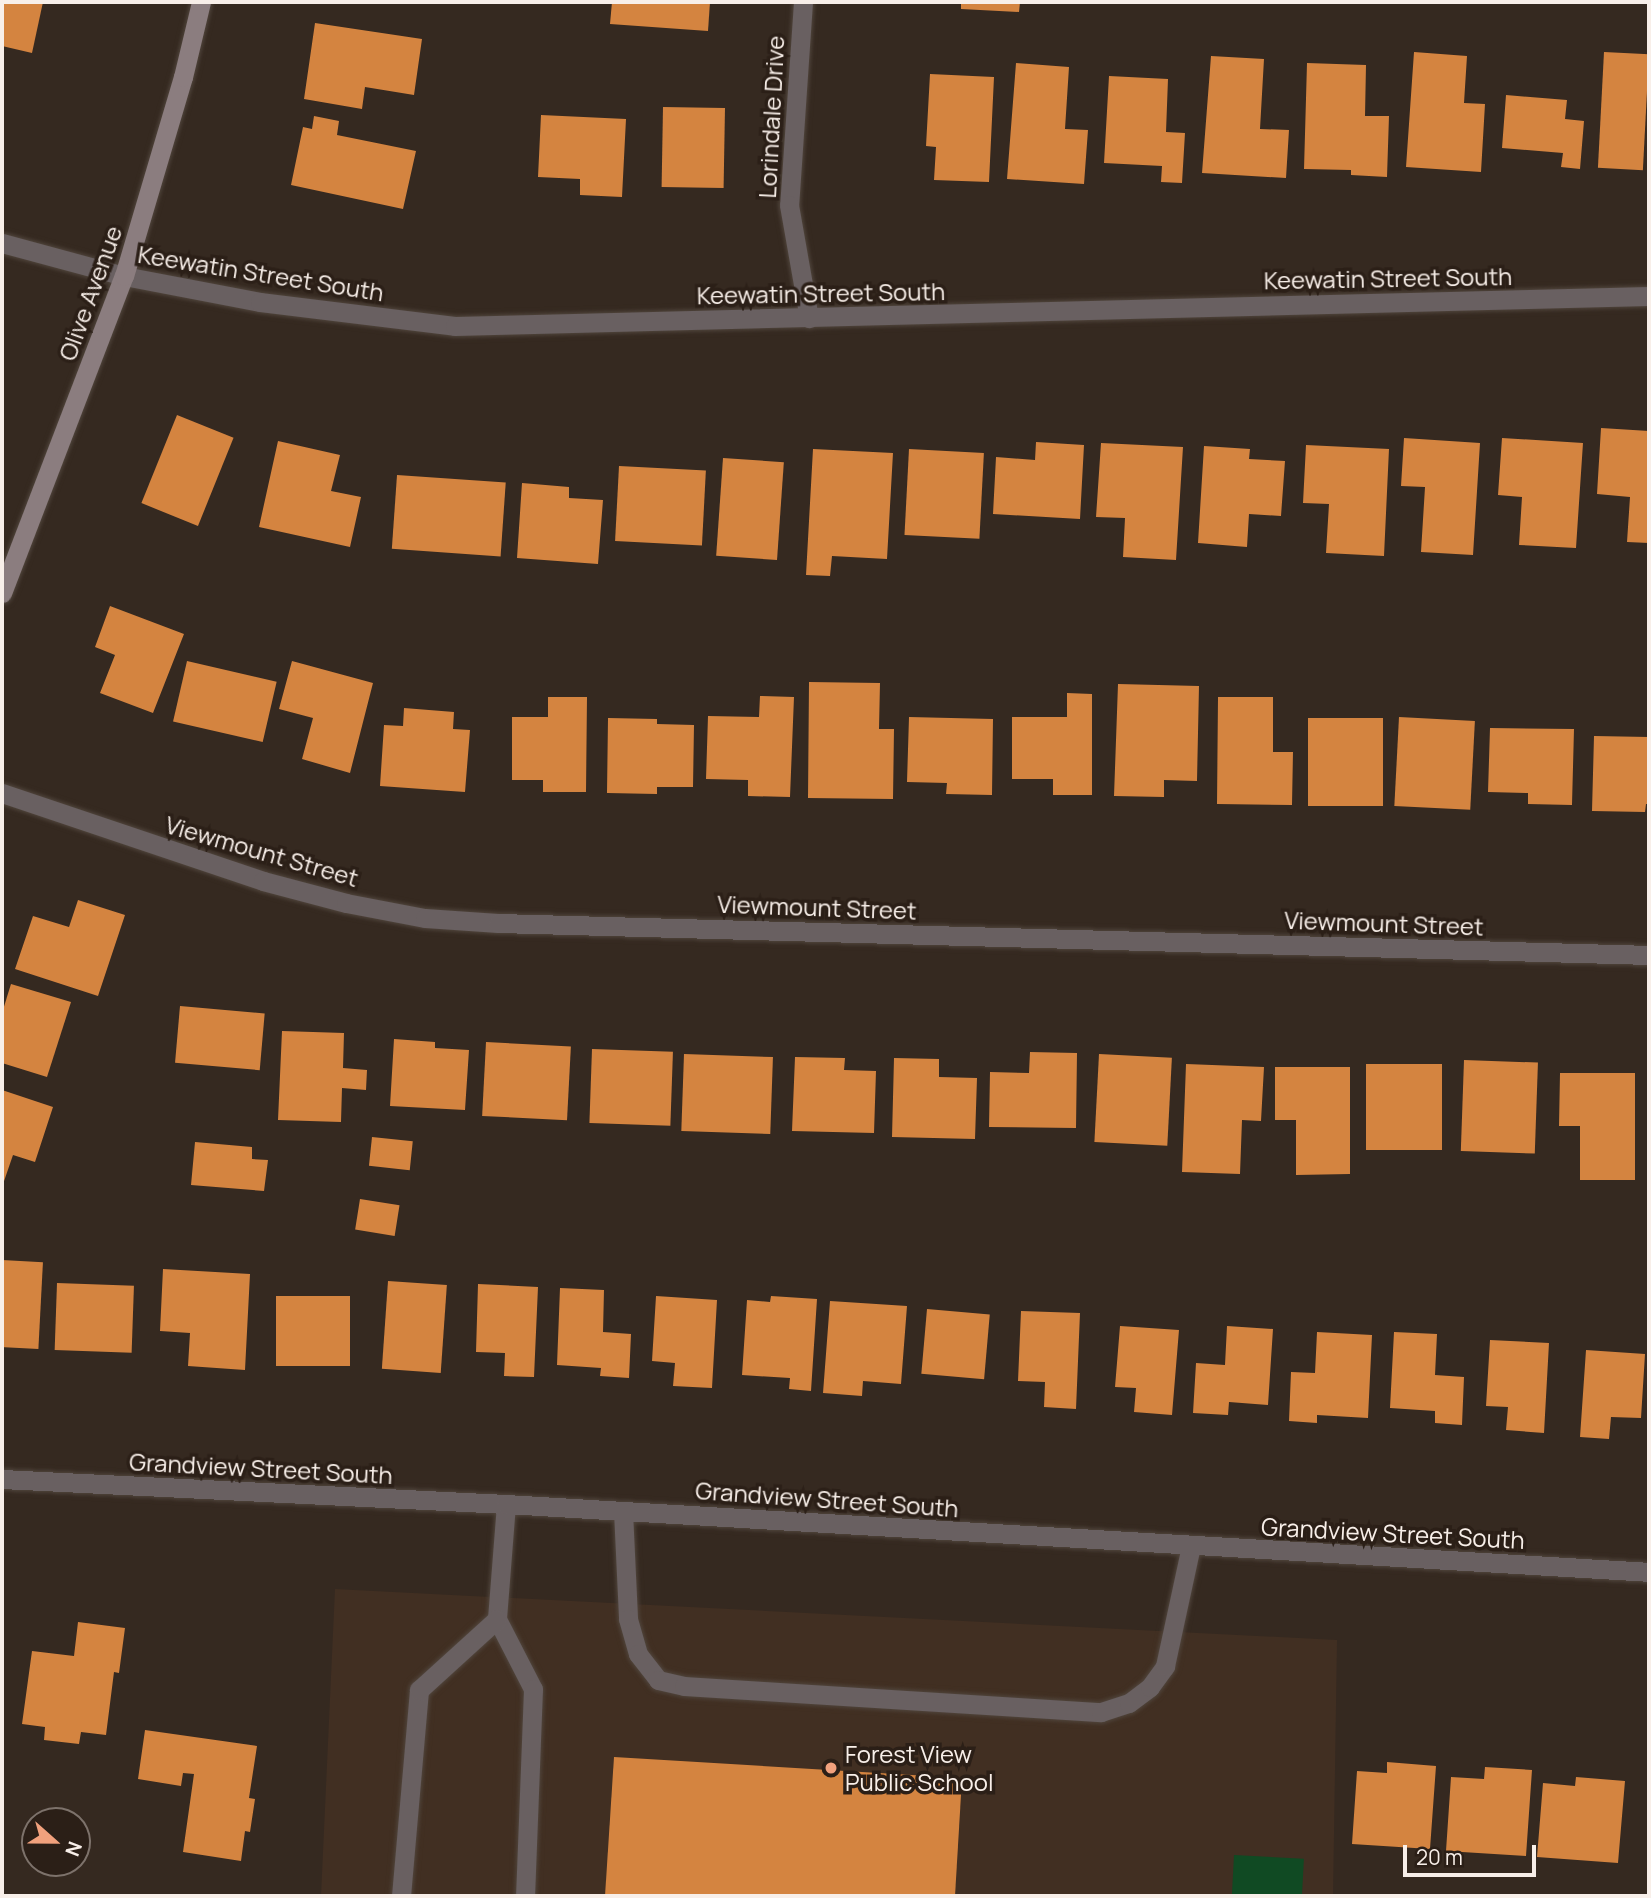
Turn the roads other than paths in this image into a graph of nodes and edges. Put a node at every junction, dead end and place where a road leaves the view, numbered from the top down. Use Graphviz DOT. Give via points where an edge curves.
graph roads {
  1 [pos="201,2"];
  2 [pos="803,2"];
  3 [pos="2,243"];
  4 [pos="124,276"];
  5 [pos="1649,296"];
  6 [pos="809,318"];
  7 [pos="2,593"];
  8 [pos="2,793"];
  9 [pos="1649,955"];
  10 [pos="2,1479"];
  11 [pos="506,1504"];
  12 [pos="623,1511"];
  13 [pos="1191,1546"];
  14 [pos="1649,1572"];
  15 [pos="497,1619"];
  16 [pos="401,1896"];
  17 [pos="525,1896"];
  1 -- 4 [label="main road, Olive Avenue"];
  2 -- 6 [label="street, Lorindale Drive" via="789,205"];
  3 -- 4 [label="street, Keewatin Street South"];
  4 -- 6 [label="street, Keewatin Street South" via="260,302 455,326"];
  4 -- 7 [label="main road, Olive Avenue"];
  5 -- 6 [label="street, Keewatin Street South"];
  8 -- 9 [label="street, Viewmount Street" via="263,881 425,918"];
  10 -- 11 [label="street, Grandview Street South"];
  11 -- 12 [label="street, Grandview Street South"];
  11 -- 15 [label="street"];
  12 -- 13 [label="street, Grandview Street South"];
  12 -- 13 [label="street" via="628,1619 638,1654 659,1680 684,1686 1101,1713 1129,1703 1150,1687 1166,1666"];
  13 -- 14 [label="street, Grandview Street South"];
  15 -- 16 [label="street" via="419,1690"];
  15 -- 17 [label="street" via="533,1689"];
}
